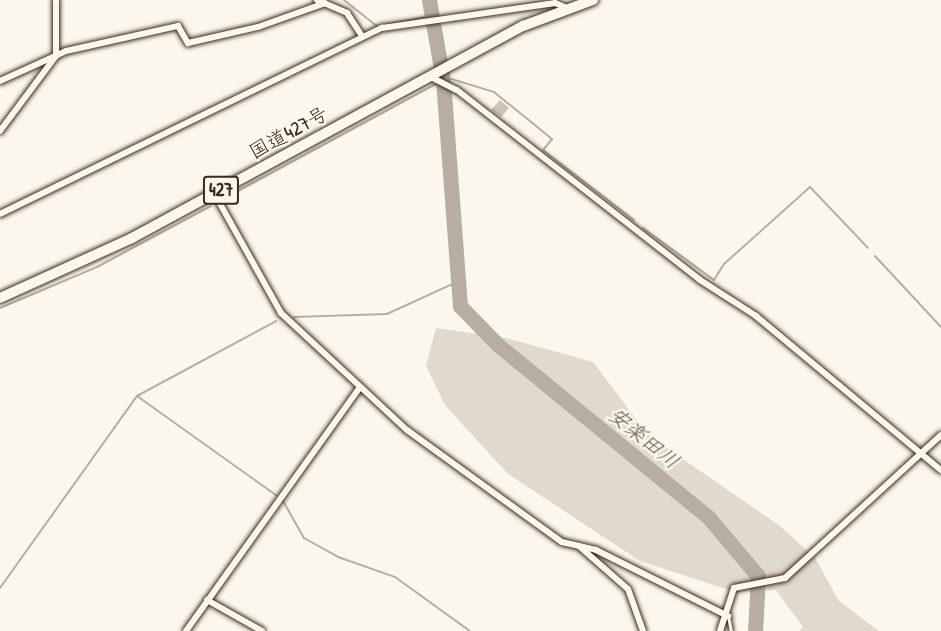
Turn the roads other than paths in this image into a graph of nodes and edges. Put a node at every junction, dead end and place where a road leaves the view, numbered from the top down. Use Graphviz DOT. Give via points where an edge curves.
graph roads {
  1 [pos="56,0"];
  2 [pos="317,0"];
  3 [pos="593,0"];
  4 [pos="325,3"];
  5 [pos="567,8"];
  6 [pos="362,36"];
  7 [pos="56,56"];
  8 [pos="435,76"];
  9 [pos="0,81"];
  10 [pos="0,131"];
  11 [pos="214,193"];
  12 [pos="0,214"];
  13 [pos="0,298"];
  14 [pos="360,387"];
  15 [pos="941,435"];
  16 [pos="920,455"];
  17 [pos="941,470"];
  18 [pos="578,546"];
  19 [pos="207,600"];
  20 [pos="728,616"];
  21 [pos="186,631"];
  22 [pos="262,631"];
  23 [pos="643,631"];
  24 [pos="720,631"];
  25 [pos="730,631"];
  1 -- 7 [label="street"];
  2 -- 4 [label="street"];
  3 -- 5 [label="highway, 国道427号 / 427"];
  4 -- 6 [label="street" via="346,14"];
  4 -- 7 [label="street" via="258,27 188,43 178,26"];
  5 -- 6 [label="street" via="555,3 431,20"];
  5 -- 8 [label="highway, 国道427号 / 427" via="450,64"];
  6 -- 12 [label="street"];
  7 -- 9 [label="street"];
  7 -- 10 [label="street"];
  8 -- 11 [label="highway, 国道427号 / 427"];
  8 -- 16 [label="street" via="700,280 756,316"];
  11 -- 13 [label="highway, 国道427号 / 427" via="66,271"];
  11 -- 14 [label="street" via="281,313"];
  14 -- 18 [label="street" via="527,520"];
  14 -- 19 [label="street"];
  15 -- 16 [label="street"];
  16 -- 17 [label="street"];
  16 -- 20 [label="street" via="785,578 734,588"];
  18 -- 20 [label="street" via="596,550"];
  18 -- 23 [label="street" via="628,589"];
  19 -- 21 [label="street"];
  19 -- 22 [label="street"];
  20 -- 24 [label="street"];
  20 -- 25 [label="lane"];
}
